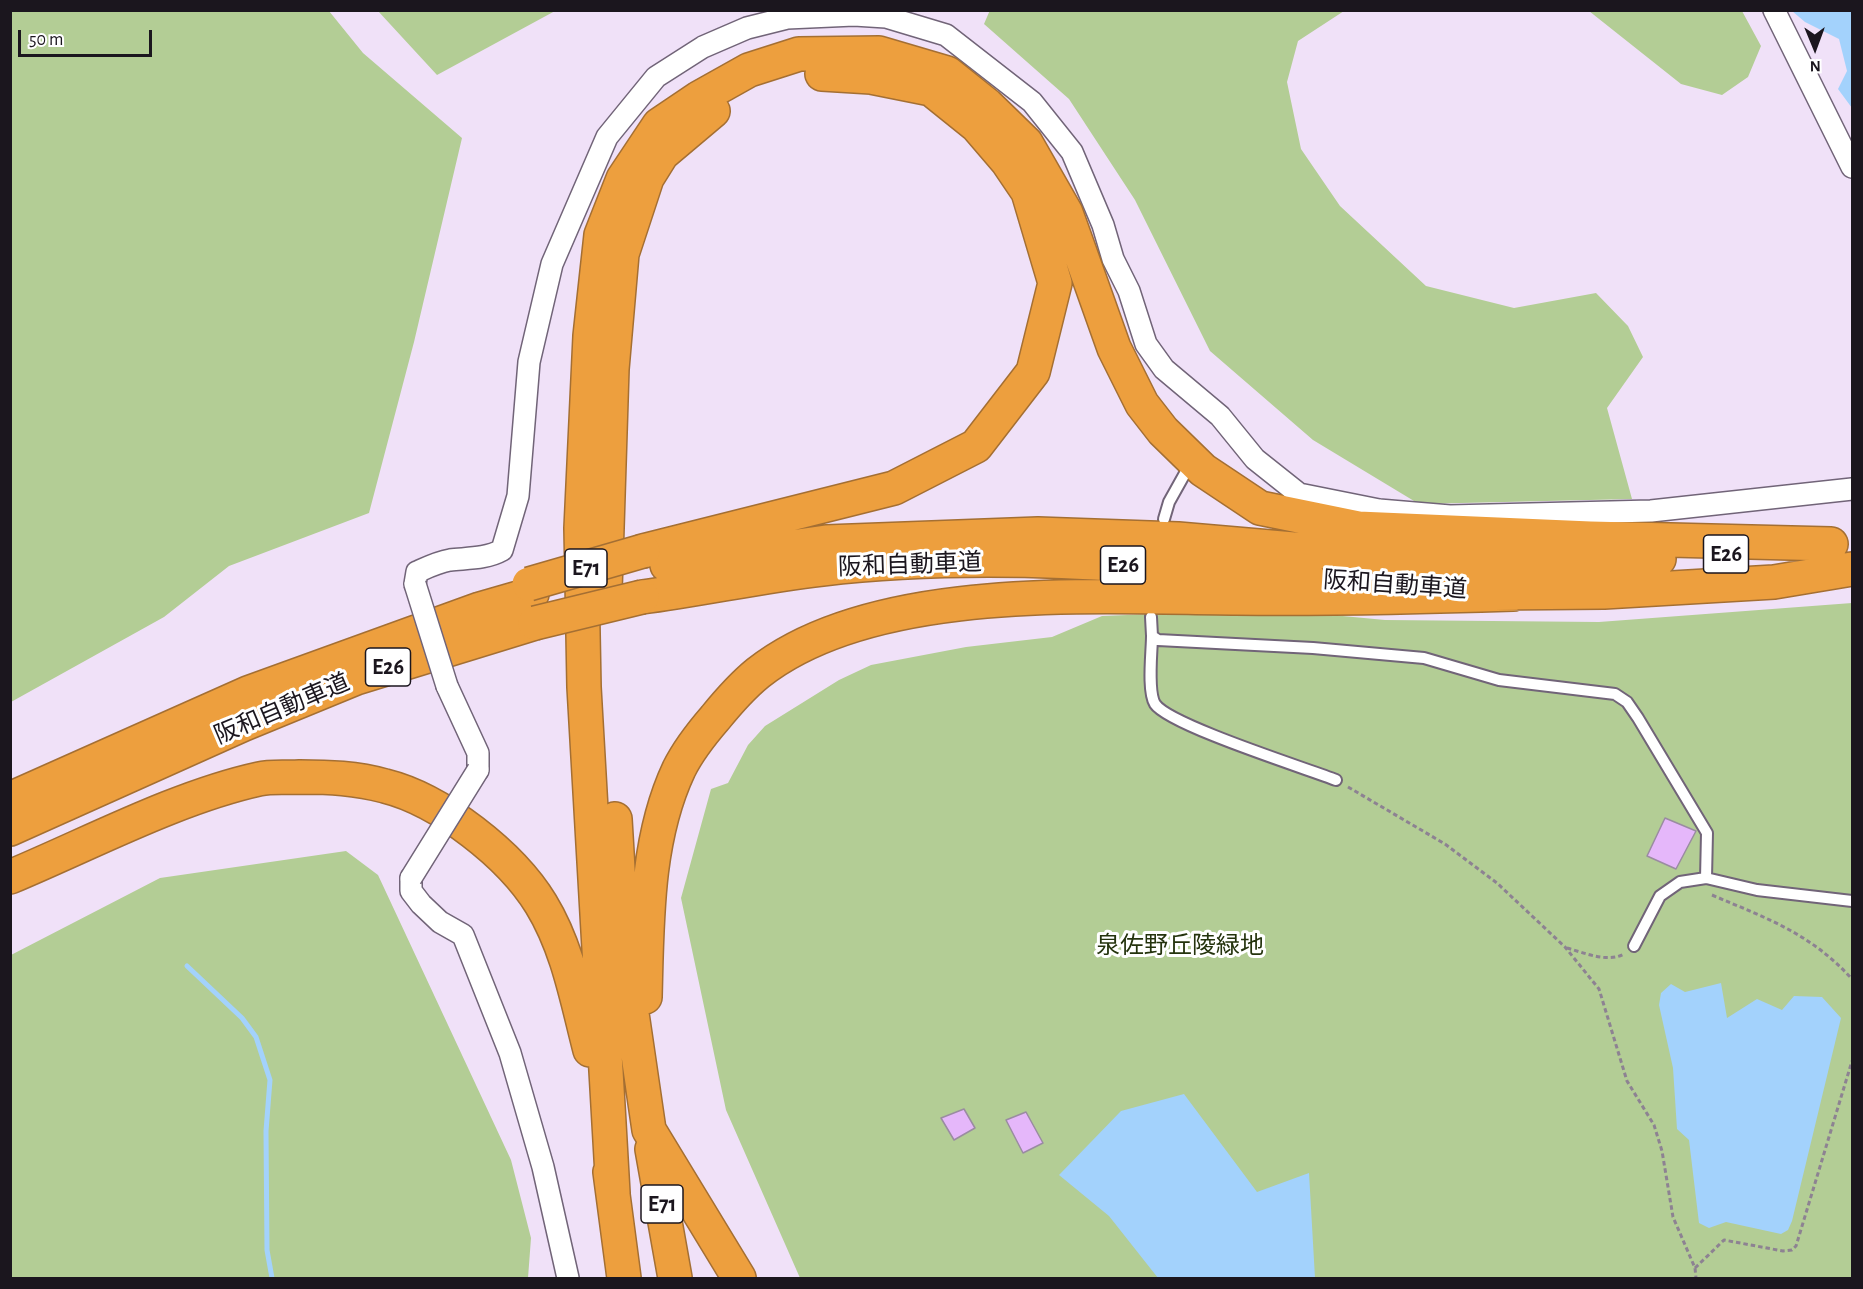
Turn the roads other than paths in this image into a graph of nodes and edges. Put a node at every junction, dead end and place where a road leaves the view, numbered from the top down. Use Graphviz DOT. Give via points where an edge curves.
graph roads {
  1 [pos="1774,10"];
  2 [pos="1852,168"];
  3 [pos="1188,468"];
  4 [pos="1852,489"];
  5 [pos="1164,519"];
  6 [pos="1842,542"];
  7 [pos="1597,564"];
  8 [pos="1852,569"];
  9 [pos="641,573"];
  10 [pos="1514,594"];
  11 [pos="532,600"];
  12 [pos="1150,617"];
  13 [pos="1152,636"];
  14 [pos="246,708"];
  15 [pos="1336,780"];
  16 [pos="10,799"];
  17 [pos="10,829"];
  18 [pos="10,877"];
  19 [pos="1701,879"];
  20 [pos="1852,901"];
  21 [pos="1634,946"];
  22 [pos="642,1098"];
  23 [pos="649,1130"];
  24 [pos="613,1193"];
  25 [pos="568,1278"];
  26 [pos="624,1278"];
  27 [pos="675,1278"];
  28 [pos="739,1278"];
  1 -- 2 [label="street"];
  3 -- 5 [label="lane"];
  4 -- 25 [label="street, bridge" via="1651,511 1450,516 1379,510 1299,494 1222,430 1164,369 1146,344 1129,291 1072,152 1032,102 946,35 886,17 787,18 747,28 703,48 656,77 607,137 552,264 529,362 518,496 502,550 430,566 417,572 415,584 447,686 478,753 478,770 411,879 411,891 440,922 463,935 506,1043 543,1167"];
  6 -- 7 [label="highway"];
  7 -- 8 [label="highway, 阪和自動車道 / E26" via="1774,582"];
  7 -- 9 [label="highway, 阪和自動車道 / E26" via="1478,565 1178,539 1038,534 826,542"];
  7 -- 10 [label="highway, 阪和自動車道 / E26"];
  7 -- 24 [label="highway" via="1358,528 1260,508 1203,470 1162,431 1142,404 1114,348 1066,213 1026,143 947,73 879,53 799,54 749,70 699,98 659,125 624,179 601,235 590,336 581,528 584,687"];
  9 -- 10 [label="highway, 阪和自動車道 / E26" via="971,561 1134,565"];
  9 -- 11 [label="highway, 阪和自動車道 / E26, bridge"];
  9 -- 11 [label="highway, E71, bridge"];
  9 -- 22 [label="highway" via="894,488 976,446 1033,372 1055,283 1029,192 976,126 931,89 871,76 809,74 772,81 733,95 662,154 646,178 622,254 615,307 606,499 604,657 623,952"];
  10 -- 22 [label="highway" via="1332,599 1084,598 962,604 913,609 870,621 792,652 759,673 729,701 680,768 668,798 658,833 647,911"];
  11 -- 14 [label="highway, 阪和自動車道 / E26" via="356,678"];
  11 -- 14 [label="highway, 阪和自動車道 / E26" via="480,609 296,673"];
  12 -- 13 [label="lane"];
  13 -- 15 [label="lane" via="1151,692 1154,702 1169,717"];
  13 -- 19 [label="lane" via="1158,640 1424,658 1499,680 1615,694 1627,702 1638,718 1707,833"];
  14 -- 16 [label="highway, 阪和自動車道 / E26"];
  14 -- 17 [label="highway, 阪和自動車道 / E26"];
  18 -- 24 [label="highway" via="201,795 262,778 340,777 387,786 425,802 472,830 519,876 541,904 565,951 592,1054"];
  19 -- 20 [label="lane"];
  19 -- 21 [label="lane" via="1680,882 1660,896"];
  22 -- 23 [label="highway"];
  23 -- 27 [label="highway, E71"];
  23 -- 28 [label="highway"];
  24 -- 26 [label="highway, E71"];
}
